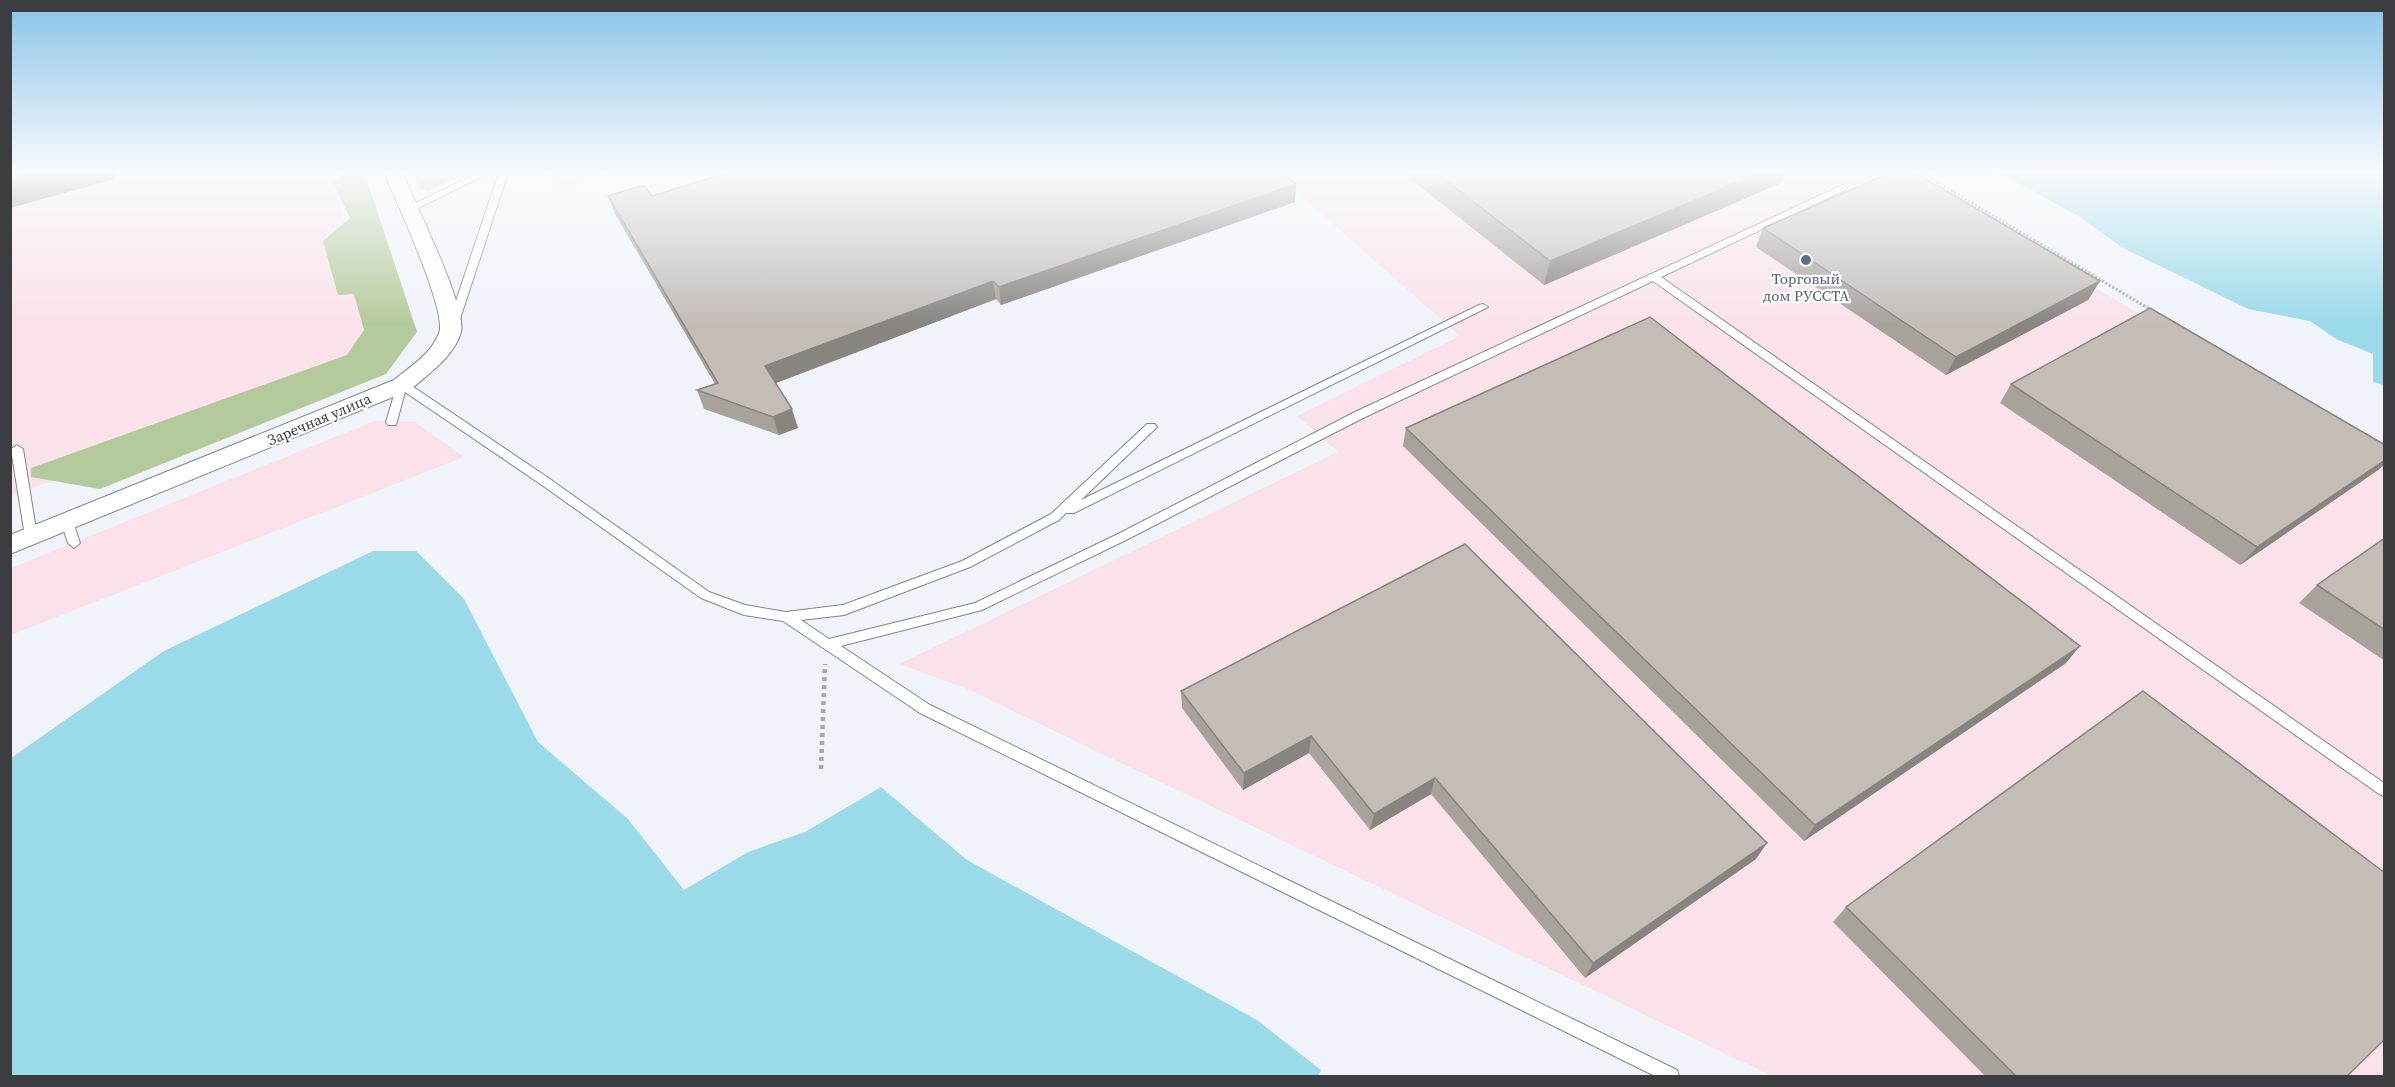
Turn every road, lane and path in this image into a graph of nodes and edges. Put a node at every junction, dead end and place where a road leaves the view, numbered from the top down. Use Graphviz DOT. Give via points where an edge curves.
graph roads {
  1 [pos="415,223"];
  2 [pos="487,223"];
  3 [pos="1769,223"];
  4 [pos="2005,223"];
  5 [pos="1655,277"];
  6 [pos="1483,307"];
  7 [pos="2159,315"];
  8 [pos="451,331"];
  9 [pos="402,385"];
  10 [pos="392,422"];
  11 [pos="1151,428"];
  12 [pos="17,449"];
  13 [pos="1055,517"];
  14 [pos="67,522"];
  15 [pos="31,536"];
  16 [pos="74,543"];
  17 [pos="10,545"];
  18 [pos="786,617"];
  19 [pos="826,645"];
  20 [pos="821,768"];
  21 [pos="2385,790"];
  22 [pos="1671,1077"];
  1 -- 8 [label="street" via="448,304"];
  2 -- 8 [label="lane"];
  3 -- 5 [label="lane"];
  4 -- 7 [label="path"];
  5 -- 19 [label="lane" via="1359,415 978,607"];
  5 -- 21 [label="lane"];
  6 -- 13 [label="lane"];
  8 -- 9 [label="street, Заречная улица" via="438,354"];
  9 -- 10 [label="lane"];
  9 -- 14 [label="street, Заречная улица"];
  9 -- 18 [label="lane" via="705,595 744,610"];
  11 -- 13 [label="lane"];
  12 -- 15 [label="lane"];
  13 -- 18 [label="lane" via="966,564 844,610"];
  14 -- 15 [label="street, Заречная улица"];
  14 -- 16 [label="lane"];
  15 -- 17 [label="street, Заречная улица"];
  18 -- 19 [label="lane"];
  19 -- 20 [label="path"];
  19 -- 22 [label="lane" via="925,709"];
}
